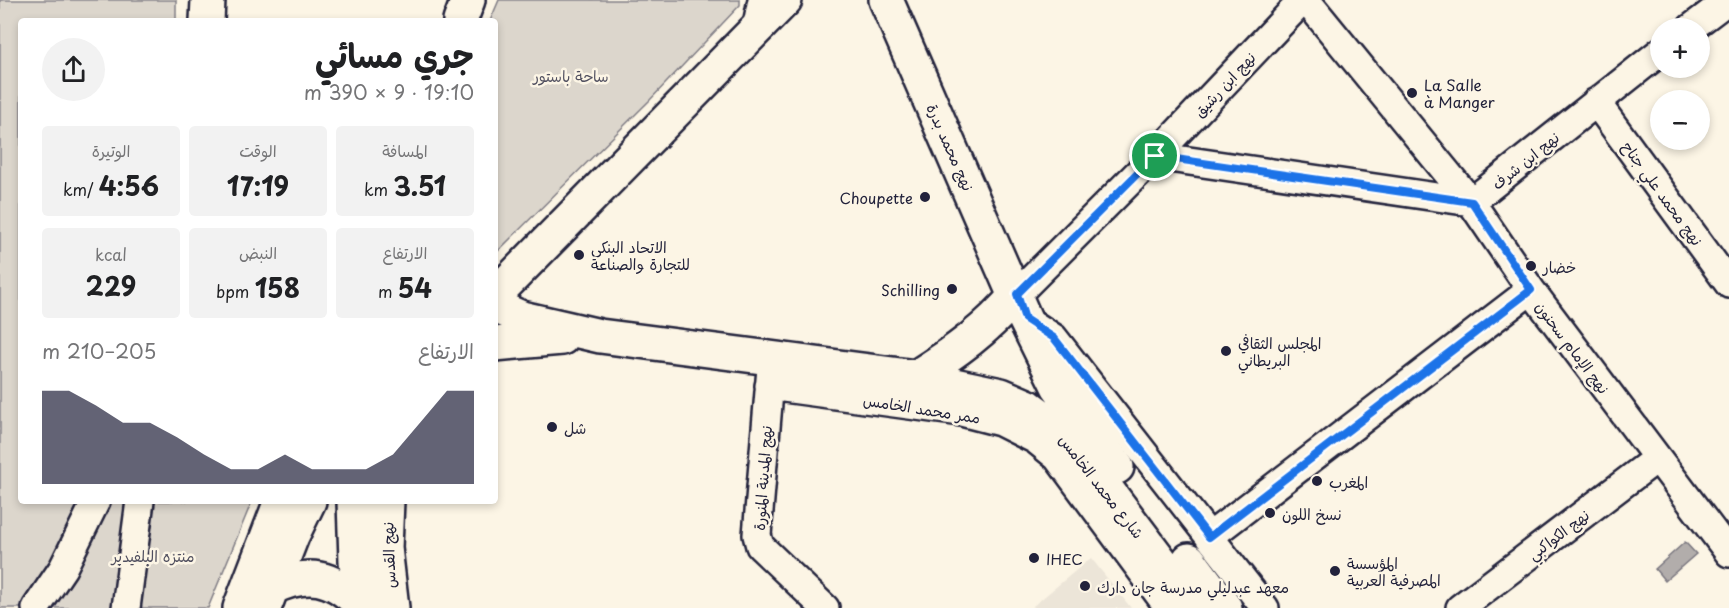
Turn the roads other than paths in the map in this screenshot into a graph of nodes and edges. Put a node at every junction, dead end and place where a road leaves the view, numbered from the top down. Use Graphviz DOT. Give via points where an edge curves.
graph roads {
  1 [pos="208,0"];
  2 [pos="468,0"];
  3 [pos="785,0"];
  4 [pos="886,0"];
  5 [pos="1304,0"];
  6 [pos="1728,0"];
  7 [pos="762,13"];
  8 [pos="207,18"];
  9 [pos="461,18"];
  10 [pos="1705,18"];
  11 [pos="1650,60"];
  12 [pos="1596,102"];
  13 [pos="1155,156"];
  14 [pos="1472,202"];
  15 [pos="1729,284"];
  16 [pos="1531,290"];
  17 [pos="498,292"];
  18 [pos="498,307"];
  19 [pos="1021,307"];
  20 [pos="600,336"];
  21 [pos="498,344"];
  22 [pos="770,371"];
  23 [pos="916,377"];
  24 [pos="1656,459"];
  25 [pos="95,504"];
  26 [pos="140,504"];
  27 [pos="279,504"];
  28 [pos="308,504"];
  29 [pos="354,504"];
  30 [pos="387,504"];
  31 [pos="1209,537"];
  32 [pos="1729,553"];
  33 [pos="267,598"];
  34 [pos="371,607"];
  35 [pos="36,608"];
  36 [pos="126,608"];
  37 [pos="240,608"];
  38 [pos="825,608"];
  39 [pos="1169,608"];
  40 [pos="1196,608"];
  41 [pos="1225,608"];
  42 [pos="1265,608"];
  43 [pos="1460,608"];
  1 -- 8 [label="main road"];
  2 -- 9 [label="main road"];
  3 -- 7 [label="main road"];
  4 -- 19 [label="main road, نهج محمد بدرة"];
  5 -- 13 [label="street, نهج ابن رشيق"];
  5 -- 14 [label="street, نهج الإمام سحنون"];
  6 -- 10 [label="street"];
  7 -- 17 [label="main road"];
  11 -- 12 [label="street, نهج ابن شرف"];
  12 -- 14 [label="street, نهج ابن شرف"];
  12 -- 15 [label="street, نهج محمد علي جناح"];
  13 -- 14 [label="street"];
  13 -- 19 [label="street, نهج ابن رشيق"];
  14 -- 16 [label="street, نهج الإمام سحنون"];
  16 -- 24 [label="street, نهج الإمام سحنون"];
  16 -- 31 [label="street"];
  18 -- 20 [label="main road" via="522,318"];
  19 -- 23 [label="main road"];
  19 -- 31 [label="street" via="1054,338"];
  19 -- 41 [label="main road, شارع محمد الخامس" via="1068,403"];
  20 -- 21 [label="main road"];
  20 -- 22 [label="main road, شارع محمد الخامس"];
  22 -- 23 [label="main road, شارع محمد الخامس"];
  22 -- 38 [label="street, نهج المدينة المنورة" via="757,535 760,546"];
  22 -- 39 [label="street, ممر محمد الخامس" via="961,412 1000,423 1036,440 1057,457"];
  23 -- 40 [label="main road, شارع محمد الخامس" via="1000,395 1029,407 1051,423 1083,458"];
  24 -- 32 [label="street, نهج الإمام سحنون"];
  24 -- 43 [label="street, نهج الكواكبي"];
  25 -- 35 [label="street" via="63,568"];
  26 -- 36 [label="street"];
  27 -- 37 [label="main road"];
  28 -- 33 [label="main road"];
  29 -- 34 [label="main road" via="356,561"];
  30 -- 34 [label="main road, نهج القدس" via="385,548"];
  31 -- 42 [label="street"];
  33 -- 34 [label="main road" via="299,578 329,580"];
}
